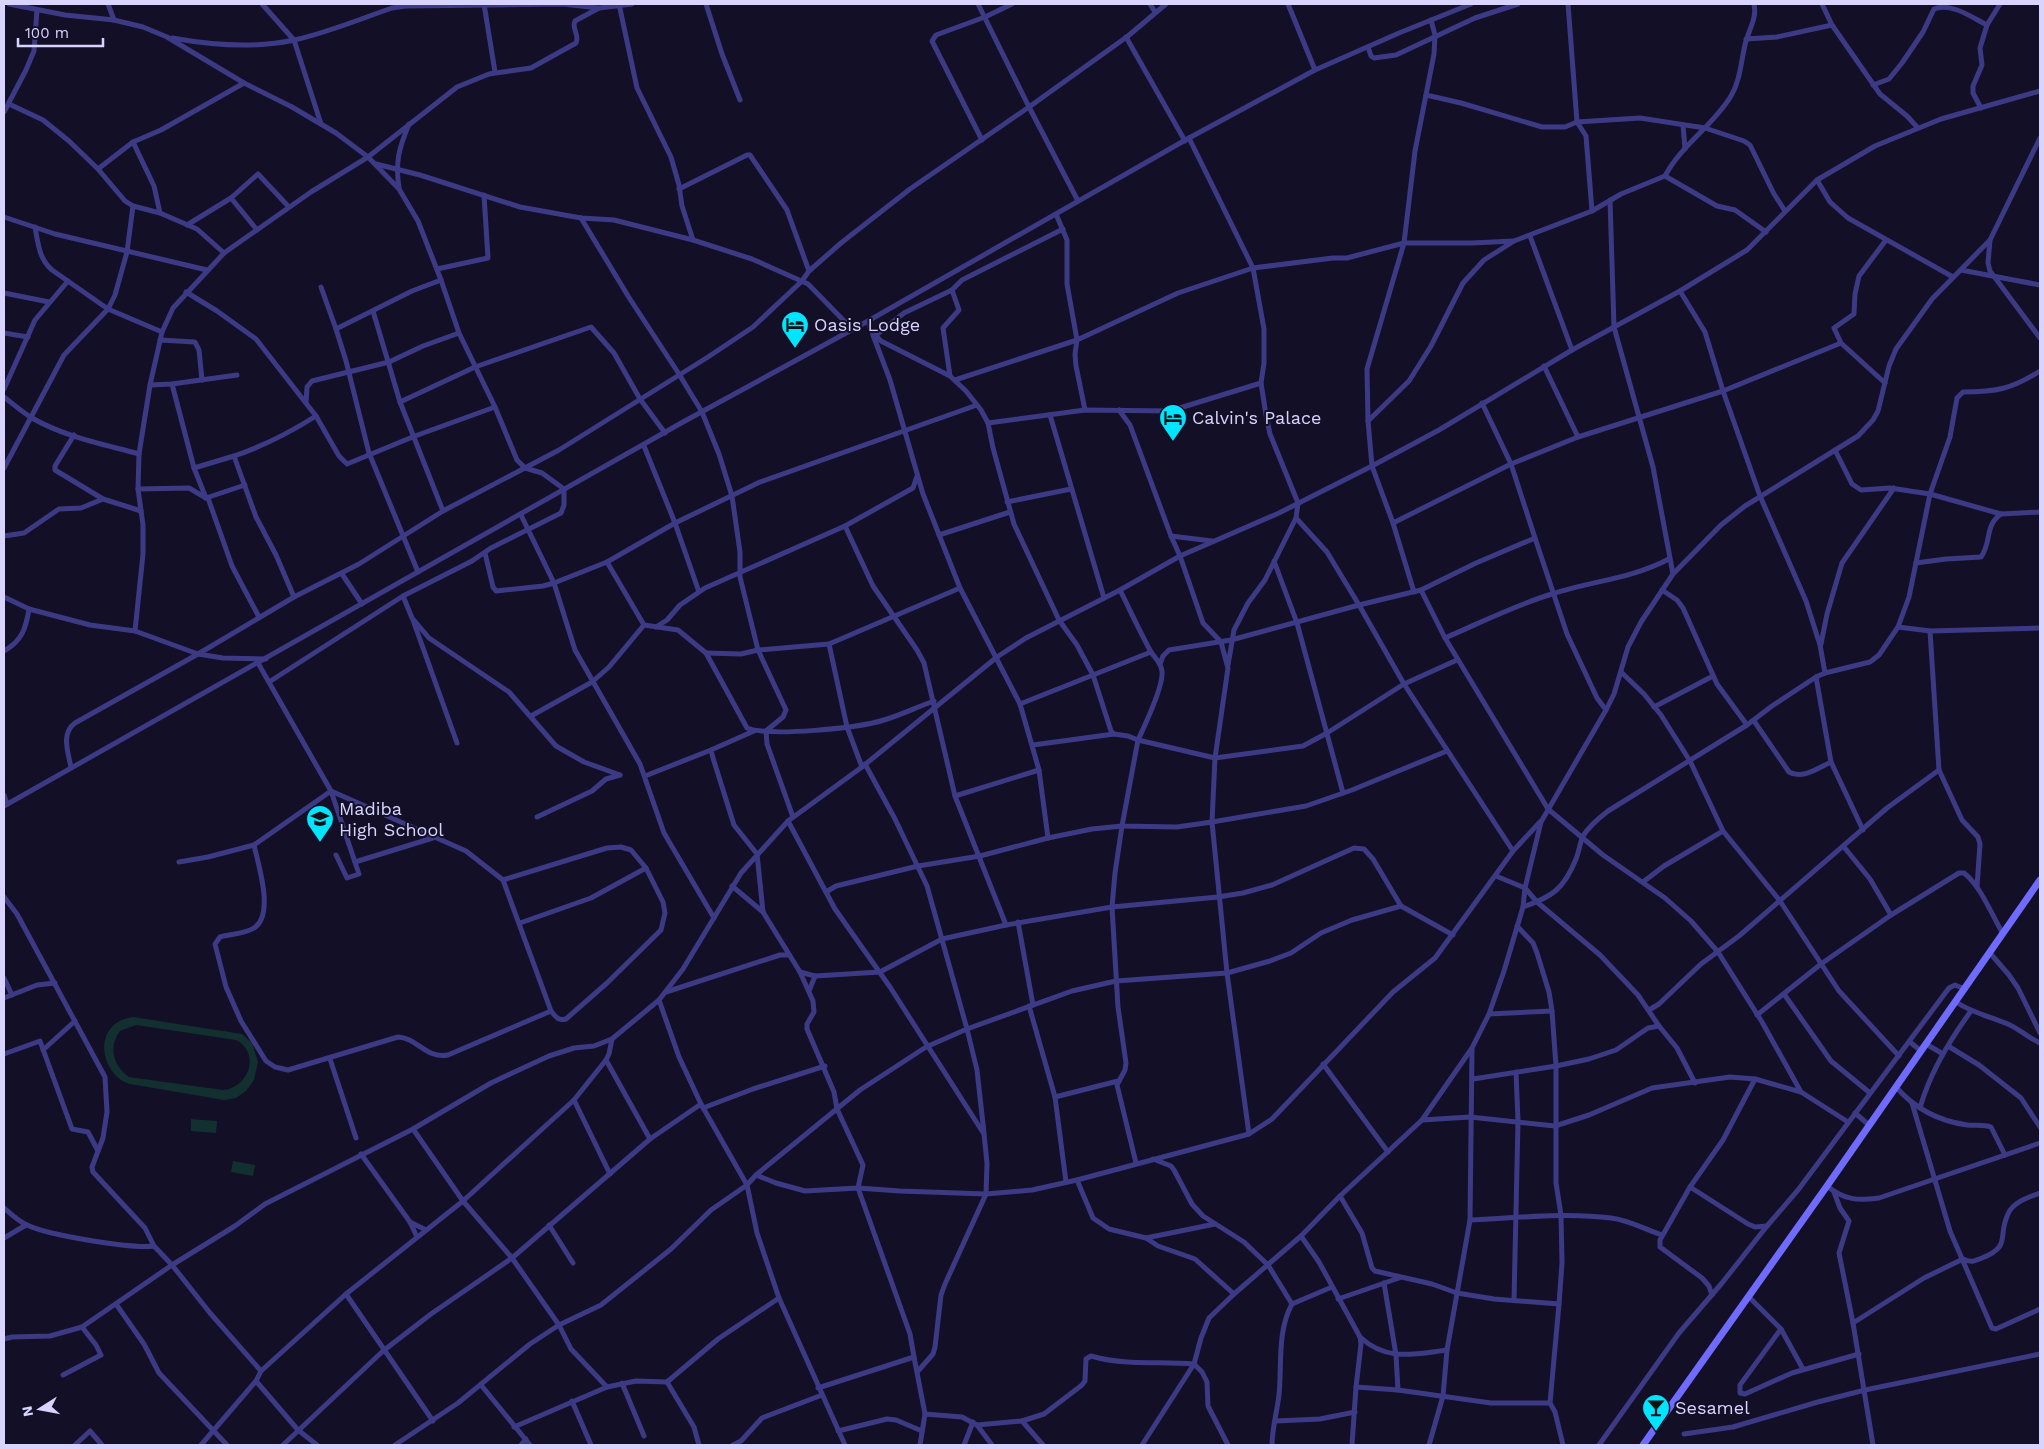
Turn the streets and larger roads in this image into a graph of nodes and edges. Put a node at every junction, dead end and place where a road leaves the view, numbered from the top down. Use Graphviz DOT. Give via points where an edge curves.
graph roads {
  1 [pos="10,4"];
  2 [pos="108,4"];
  3 [pos="262,4"];
  4 [pos="484,4"];
  5 [pos="632,4"];
  6 [pos="706,4"];
  7 [pos="978,4"];
  8 [pos="1012,4"];
  9 [pos="1150,4"];
  10 [pos="1166,4"];
  11 [pos="1288,4"];
  12 [pos="1471,4"];
  13 [pos="1518,4"];
  14 [pos="1568,4"];
  15 [pos="1754,4"];
  16 [pos="1822,4"];
  17 [pos="2000,4"];
  18 [pos="405,5"];
  19 [pos="620,5"];
  20 [pos="1460,6"];
  21 [pos="599,8"];
  22 [pos="37,10"];
  23 [pos="1155,12"];
  24 [pos="985,16"];
  25 [pos="114,20"];
  26 [pos="1431,20"];
  27 [pos="1832,25"];
  28 [pos="1987,25"];
  29 [pos="167,37"];
  30 [pos="1126,37"];
  31 [pos="1435,38"];
  32 [pos="1746,39"];
  33 [pos="294,40"];
  34 [pos="1368,47"];
  35 [pos="1315,70"];
  36 [pos="495,72"];
  37 [pos="244,84"];
  38 [pos="1873,85"];
  39 [pos="2040,90"];
  40 [pos="1426,95"];
  41 [pos="740,100"];
  42 [pos="9,104"];
  43 [pos="1029,106"];
  44 [pos="1981,108"];
  45 [pos="4,112"];
  46 [pos="410,122"];
  47 [pos="1577,122"];
  48 [pos="321,124"];
  49 [pos="1683,125"];
  50 [pos="1916,127"];
  51 [pos="1705,128"];
  52 [pos="2040,138"];
  53 [pos="1187,139"];
  54 [pos="982,140"];
  55 [pos="132,142"];
  56 [pos="1685,149"];
  57 [pos="368,157"];
  58 [pos="375,164"];
  59 [pos="98,169"];
  60 [pos="396,169"];
  61 [pos="1665,176"];
  62 [pos="1817,180"];
  63 [pos="679,188"];
  64 [pos="399,189"];
  65 [pos="484,195"];
  66 [pos="231,198"];
  67 [pos="1610,200"];
  68 [pos="1078,201"];
  69 [pos="133,206"];
  70 [pos="289,207"];
  71 [pos="1592,211"];
  72 [pos="1785,211"];
  73 [pos="160,214"];
  74 [pos="1056,214"];
  75 [pos="4,217"];
  76 [pos="581,218"];
  77 [pos="187,225"];
  78 [pos="34,227"];
  79 [pos="1063,229"];
  80 [pos="257,230"];
  81 [pos="1766,232"];
  82 [pos="1530,236"];
  83 [pos="693,240"];
  84 [pos="1886,240"];
  85 [pos="1990,240"];
  86 [pos="1514,241"];
  87 [pos="1404,243"];
  88 [pos="127,252"];
  89 [pos="224,253"];
  90 [pos="1253,268"];
  91 [pos="437,269"];
  92 [pos="207,270"];
  93 [pos="1961,270"];
  94 [pos="809,271"];
  95 [pos="1953,277"];
  96 [pos="1995,278"];
  97 [pos="441,280"];
  98 [pos="68,281"];
  99 [pos="802,281"];
  100 [pos="2040,285"];
  101 [pos="321,287"];
  102 [pos="952,290"];
  103 [pos="1680,291"];
  104 [pos="186,292"];
  105 [pos="4,293"];
  106 [pos="49,302"];
  107 [pos="108,309"];
  108 [pos="373,311"];
  109 [pos="868,321"];
  110 [pos="1614,327"];
  111 [pos="336,329"];
  112 [pos="852,329"];
  113 [pos="871,331"];
  114 [pos="162,332"];
  115 [pos="4,333"];
  116 [pos="459,333"];
  117 [pos="875,336"];
  118 [pos="28,337"];
  119 [pos="2040,338"];
  120 [pos="160,340"];
  121 [pos="1077,340"];
  122 [pos="1841,343"];
  123 [pos="1572,350"];
  124 [pos="389,362"];
  125 [pos="1544,366"];
  126 [pos="475,367"];
  127 [pos="348,371"];
  128 [pos="2040,371"];
  129 [pos="680,374"];
  130 [pos="238,375"];
  131 [pos="953,378"];
  132 [pos="202,380"];
  133 [pos="1261,383"];
  134 [pos="172,384"];
  135 [pos="1885,384"];
  136 [pos="150,385"];
  137 [pos="4,389"];
  138 [pos="1723,390"];
  139 [pos="4,397"];
  140 [pos="640,399"];
  141 [pos="400,402"];
  142 [pos="1482,403"];
  143 [pos="306,404"];
  144 [pos="977,405"];
  145 [pos="495,407"];
  146 [pos="1086,410"];
  147 [pos="1119,410"];
  148 [pos="702,412"];
  149 [pos="1050,415"];
  150 [pos="316,416"];
  151 [pos="31,418"];
  152 [pos="1640,418"];
  153 [pos="1368,421"];
  154 [pos="988,423"];
  155 [pos="904,430"];
  156 [pos="664,433"];
  157 [pos="74,436"];
  158 [pos="415,436"];
  159 [pos="1578,437"];
  160 [pos="644,446"];
  161 [pos="1836,450"];
  162 [pos="369,453"];
  163 [pos="139,454"];
  164 [pos="234,456"];
  165 [pos="1511,464"];
  166 [pos="1372,466"];
  167 [pos="4,468"];
  168 [pos="194,468"];
  169 [pos="525,468"];
  170 [pos="917,476"];
  171 [pos="245,485"];
  172 [pos="1894,488"];
  173 [pos="138,489"];
  174 [pos="564,489"];
  175 [pos="1071,490"];
  176 [pos="1930,494"];
  177 [pos="732,496"];
  178 [pos="1760,496"];
  179 [pos="207,498"];
  180 [pos="103,499"];
  181 [pos="1007,502"];
  182 [pos="1298,503"];
  183 [pos="141,510"];
  184 [pos="443,511"];
  185 [pos="1010,512"];
  186 [pos="2040,512"];
  187 [pos="2001,514"];
  188 [pos="521,515"];
  189 [pos="1296,518"];
  190 [pos="675,523"];
  191 [pos="1393,523"];
  192 [pos="845,526"];
  193 [pos="529,530"];
  194 [pos="939,535"];
  195 [pos="4,536"];
  196 [pos="402,536"];
  197 [pos="1171,536"];
  198 [pos="1535,538"];
  199 [pos="1214,541"];
  200 [pos="484,553"];
  201 [pos="1180,556"];
  202 [pos="1669,559"];
  203 [pos="1274,560"];
  204 [pos="607,562"];
  205 [pos="1916,564"];
  206 [pos="740,571"];
  207 [pos="418,572"];
  208 [pos="342,574"];
  209 [pos="1673,574"];
  210 [pos="554,582"];
  211 [pos="960,588"];
  212 [pos="1120,590"];
  213 [pos="1421,590"];
  214 [pos="1662,590"];
  215 [pos="699,592"];
  216 [pos="1414,592"];
  217 [pos="1553,593"];
  218 [pos="403,596"];
  219 [pos="4,597"];
  220 [pos="294,597"];
  221 [pos="1104,598"];
  222 [pos="362,604"];
  223 [pos="1359,605"];
  224 [pos="29,609"];
  225 [pos="259,617"];
  226 [pos="895,617"];
  227 [pos="412,618"];
  228 [pos="1059,620"];
  229 [pos="1297,623"];
  230 [pos="644,625"];
  231 [pos="656,627"];
  232 [pos="1898,627"];
  233 [pos="2040,628"];
  234 [pos="1930,631"];
  235 [pos="135,632"];
  236 [pos="1446,638"];
  237 [pos="1231,640"];
  238 [pos="1221,642"];
  239 [pos="829,644"];
  240 [pos="1820,645"];
  241 [pos="758,650"];
  242 [pos="4,651"];
  243 [pos="1151,652"];
  244 [pos="706,653"];
  245 [pos="198,654"];
  246 [pos="997,658"];
  247 [pos="266,659"];
  248 [pos="1457,660"];
  249 [pos="258,664"];
  250 [pos="1160,664"];
  251 [pos="1228,668"];
  252 [pos="1621,672"];
  253 [pos="1826,672"];
  254 [pos="1093,675"];
  255 [pos="1713,676"];
  256 [pos="1816,677"];
  257 [pos="269,682"];
  258 [pos="592,682"];
  259 [pos="1404,684"];
  260 [pos="934,701"];
  261 [pos="1020,704"];
  262 [pos="1654,707"];
  263 [pos="935,708"];
  264 [pos="1606,710"];
  265 [pos="531,716"];
  266 [pos="1754,721"];
  267 [pos="1747,726"];
  268 [pos="847,728"];
  269 [pos="754,731"];
  270 [pos="765,733"];
  271 [pos="1327,733"];
  272 [pos="1114,734"];
  273 [pos="1138,740"];
  274 [pos="457,743"];
  275 [pos="1033,744"];
  276 [pos="711,750"];
  277 [pos="1446,751"];
  278 [pos="1215,758"];
  279 [pos="1690,761"];
  280 [pos="1831,762"];
  281 [pos="864,766"];
  282 [pos="71,768"];
  283 [pos="1039,770"];
  284 [pos="1939,770"];
  285 [pos="645,776"];
  286 [pos="331,791"];
  287 [pos="1343,793"];
  288 [pos="4,795"];
  289 [pos="955,796"];
  290 [pos="6,805"];
  291 [pos="1548,809"];
  292 [pos="793,816"];
  293 [pos="537,817"];
  294 [pos="788,821"];
  295 [pos="1212,822"];
  296 [pos="1541,822"];
  297 [pos="1122,826"];
  298 [pos="1863,830"];
  299 [pos="1723,831"];
  300 [pos="436,837"];
  301 [pos="1048,838"];
  302 [pos="1582,838"];
  303 [pos="254,845"];
  304 [pos="1844,847"];
  305 [pos="1513,851"];
  306 [pos="757,854"];
  307 [pos="336,855"];
  308 [pos="980,856"];
  309 [pos="179,862"];
  310 [pos="355,862"];
  311 [pos="918,866"];
  312 [pos="646,868"];
  313 [pos="1496,876"];
  314 [pos="504,880"];
  315 [pos="2040,880"];
  316 [pos="1643,882"];
  317 [pos="732,886"];
  318 [pos="1977,887"];
  319 [pos="1525,888"];
  320 [pos="826,892"];
  321 [pos="4,897"];
  322 [pos="1218,897"];
  323 [pos="1780,901"];
  324 [pos="1537,902"];
  325 [pos="1401,906"];
  326 [pos="1112,907"];
  327 [pos="1523,907"];
  328 [pos="763,912"];
  329 [pos="1891,915"];
  330 [pos="714,918"];
  331 [pos="1018,922"];
  332 [pos="520,923"];
  333 [pos="1006,925"];
  334 [pos="1517,926"];
  335 [pos="2003,934"];
  336 [pos="1453,936"];
  337 [pos="942,939"];
  338 [pos="1718,952"];
  339 [pos="1990,953"];
  340 [pos="789,955"];
  341 [pos="1821,964"];
  342 [pos="800,972"];
  343 [pos="880,972"];
  344 [pos="1227,972"];
  345 [pos="815,976"];
  346 [pos="4,978"];
  347 [pos="1116,981"];
  348 [pos="55,984"];
  349 [pos="1965,989"];
  350 [pos="809,991"];
  351 [pos="665,992"];
  352 [pos="12,994"];
  353 [pos="1784,994"];
  354 [pos="4,998"];
  355 [pos="659,1000"];
  356 [pos="1956,1002"];
  357 [pos="1031,1006"];
  358 [pos="1552,1010"];
  359 [pos="1649,1010"];
  360 [pos="551,1011"];
  361 [pos="1971,1011"];
  362 [pos="1489,1014"];
  363 [pos="1757,1015"];
  364 [pos="75,1021"];
  365 [pos="1659,1026"];
  366 [pos="967,1029"];
  367 [pos="2040,1033"];
  368 [pos="612,1039"];
  369 [pos="1910,1042"];
  370 [pos="2040,1042"];
  371 [pos="1926,1044"];
  372 [pos="926,1046"];
  373 [pos="1948,1046"];
  374 [pos="1472,1048"];
  375 [pos="43,1050"];
  376 [pos="1921,1051"];
  377 [pos="4,1054"];
  378 [pos="1943,1054"];
  379 [pos="1899,1056"];
  380 [pos="330,1059"];
  381 [pos="606,1060"];
  382 [pos="1323,1064"];
  383 [pos="825,1066"];
  384 [pos="1556,1066"];
  385 [pos="1516,1072"];
  386 [pos="1473,1079"];
  387 [pos="1755,1079"];
  388 [pos="1118,1081"];
  389 [pos="1695,1083"];
  390 [pos="1896,1087"];
  391 [pos="1801,1092"];
  392 [pos="1870,1093"];
  393 [pos="1055,1096"];
  394 [pos="574,1100"];
  395 [pos="1912,1103"];
  396 [pos="702,1106"];
  397 [pos="1920,1108"];
  398 [pos="836,1109"];
  399 [pos="1855,1113"];
  400 [pos="1470,1117"];
  401 [pos="1422,1120"];
  402 [pos="1518,1121"];
  403 [pos="1848,1122"];
  404 [pos="1869,1125"];
  405 [pos="1555,1126"];
  406 [pos="2040,1127"];
  407 [pos="413,1129"];
  408 [pos="984,1134"];
  409 [pos="1248,1134"];
  410 [pos="356,1138"];
  411 [pos="650,1139"];
  412 [pos="2040,1143"];
  413 [pos="98,1152"];
  414 [pos="1388,1152"];
  415 [pos="361,1154"];
  416 [pos="2005,1155"];
  417 [pos="1152,1159"];
  418 [pos="1136,1163"];
  419 [pos="610,1174"];
  420 [pos="756,1175"];
  421 [pos="1077,1180"];
  422 [pos="1934,1180"];
  423 [pos="1066,1182"];
  424 [pos="747,1186"];
  425 [pos="1827,1186"];
  426 [pos="1690,1187"];
  427 [pos="858,1188"];
  428 [pos="1834,1192"];
  429 [pos="2040,1193"];
  430 [pos="986,1194"];
  431 [pos="1340,1196"];
  432 [pos="462,1201"];
  433 [pos="4,1208"];
  434 [pos="1561,1215"];
  435 [pos="1516,1218"];
  436 [pos="1470,1220"];
  437 [pos="410,1222"];
  438 [pos="1215,1224"];
  439 [pos="26,1225"];
  440 [pos="549,1225"];
  441 [pos="1767,1226"];
  442 [pos="426,1230"];
  443 [pos="1662,1235"];
  444 [pos="1302,1236"];
  445 [pos="417,1237"];
  446 [pos="4,1238"];
  447 [pos="1146,1238"];
  448 [pos="154,1246"];
  449 [pos="512,1258"];
  450 [pos="1963,1259"];
  451 [pos="573,1263"];
  452 [pos="172,1265"];
  453 [pos="1268,1265"];
  454 [pos="1401,1277"];
  455 [pos="1384,1283"];
  456 [pos="1332,1287"];
  457 [pos="1457,1292"];
  458 [pos="346,1294"];
  459 [pos="1234,1294"];
  460 [pos="1712,1295"];
  461 [pos="1749,1297"];
  462 [pos="779,1298"];
  463 [pos="1338,1299"];
  464 [pos="1514,1300"];
  465 [pos="116,1304"];
  466 [pos="1292,1304"];
  467 [pos="1559,1304"];
  468 [pos="2040,1309"];
  469 [pos="1853,1323"];
  470 [pos="559,1325"];
  471 [pos="82,1326"];
  472 [pos="1781,1329"];
  473 [pos="1360,1337"];
  474 [pos="4,1339"];
  475 [pos="1447,1350"];
  476 [pos="383,1351"];
  477 [pos="1859,1354"];
  478 [pos="2040,1354"];
  479 [pos="1396,1355"];
  480 [pos="914,1356"];
  481 [pos="1194,1364"];
  482 [pos="1803,1369"];
  483 [pos="261,1371"];
  484 [pos="918,1371"];
  485 [pos="63,1375"];
  486 [pos="256,1381"];
  487 [pos="622,1382"];
  488 [pos="668,1382"];
  489 [pos="481,1385"];
  490 [pos="607,1387"];
  491 [pos="1356,1387"];
  492 [pos="818,1388"];
  493 [pos="1398,1390"];
  494 [pos="1865,1390"];
  495 [pos="822,1395"];
  496 [pos="1443,1396"];
  497 [pos="572,1402"];
  498 [pos="1550,1403"];
  499 [pos="1355,1412"];
  500 [pos="926,1414"];
  501 [pos="433,1421"];
  502 [pos="1022,1421"];
  503 [pos="1276,1421"];
  504 [pos="975,1424"];
  505 [pos="514,1427"];
  506 [pos="214,1430"];
  507 [pos="298,1430"];
  508 [pos="838,1430"];
  509 [pos="922,1431"];
  510 [pos="1684,1434"];
  511 [pos="644,1436"];
  512 [pos="526,1439"];
  513 [pos="75,1445"];
  514 [pos="102,1445"];
  515 [pos="201,1445"];
  516 [pos="227,1445"];
  517 [pos="283,1445"];
  518 [pos="317,1445"];
  519 [pos="395,1445"];
  520 [pos="521,1445"];
  521 [pos="530,1445"];
  522 [pos="591,1445"];
  523 [pos="699,1445"];
  524 [pos="733,1445"];
  525 [pos="845,1445"];
  526 [pos="920,1445"];
  527 [pos="964,1445"];
  528 [pos="992,1445"];
  529 [pos="1043,1445"];
  530 [pos="1142,1445"];
  531 [pos="1228,1445"];
  532 [pos="1272,1445"];
  533 [pos="1352,1445"];
  534 [pos="1429,1445"];
  535 [pos="1563,1445"];
  536 [pos="1599,1445"];
  537 [pos="1644,1445"];
  538 [pos="1872,1445"];
  1 -- 22 [label="street"];
  2 -- 25 [label="street"];
  3 -- 33 [label="street"];
  4 -- 18 [label="street"];
  4 -- 21 [label="street" via="563,4"];
  4 -- 36 [label="street"];
  5 -- 19 [label="street"];
  6 -- 41 [label="street"];
  7 -- 24 [label="street"];
  8 -- 24 [label="street"];
  9 -- 23 [label="street"];
  10 -- 23 [label="street"];
  11 -- 35 [label="street"];
  12 -- 20 [label="street"];
  13 -- 31 [label="street" via="1474,18"];
  14 -- 47 [label="street"];
  15 -- 32 [label="street" via="1755,16"];
  16 -- 27 [label="street"];
  17 -- 28 [label="street"];
  18 -- 33 [label="street"];
  19 -- 21 [label="street"];
  19 -- 63 [label="street" via="637,88 671,157"];
  20 -- 26 [label="street"];
  21 -- 36 [label="street" via="575,21 576,43 532,68"];
  22 -- 25 [label="street"];
  22 -- 42 [label="street" via="34,51"];
  23 -- 30 [label="street"];
  24 -- 43 [label="street"];
  24 -- 54 [label="street" via="936,35 932,41"];
  25 -- 29 [label="street"];
  26 -- 31 [label="street"];
  26 -- 34 [label="street"];
  27 -- 32 [label="street" via="1778,37"];
  27 -- 38 [label="street"];
  28 -- 38 [label="street" via="1958,11 1934,9 1902,63 1889,79"];
  28 -- 44 [label="street" via="1980,48 1982,65 1973,86"];
  29 -- 33 [label="street" via="206,44 272,44"];
  29 -- 37 [label="street"];
  30 -- 43 [label="street"];
  30 -- 53 [label="street"];
  31 -- 34 [label="street" via="1382,58 1371,56"];
  31 -- 40 [label="street"];
  32 -- 51 [label="street" via="1732,95"];
  33 -- 48 [label="street"];
  34 -- 35 [label="street"];
  35 -- 53 [label="street"];
  36 -- 46 [label="street" via="460,85"];
  37 -- 48 [label="street"];
  37 -- 55 [label="street" via="161,130"];
  38 -- 50 [label="street"];
  39 -- 44 [label="street"];
  40 -- 47 [label="street" via="1542,127 1565,127"];
  40 -- 87 [label="street" via="1415,151"];
  42 -- 45 [label="street"];
  42 -- 59 [label="street" via="43,120"];
  43 -- 54 [label="street"];
  43 -- 68 [label="street"];
  44 -- 50 [label="street"];
  46 -- 57 [label="street"];
  46 -- 60 [label="street"];
  47 -- 49 [label="street" via="1640,118"];
  47 -- 71 [label="street" via="1586,136"];
  48 -- 57 [label="street"];
  49 -- 51 [label="street"];
  49 -- 56 [label="street"];
  50 -- 62 [label="street" via="1875,146"];
  51 -- 56 [label="street"];
  51 -- 72 [label="street" via="1750,146"];
  52 -- 85 [label="street"];
  53 -- 68 [label="street"];
  53 -- 90 [label="street"];
  54 -- 94 [label="street" via="910,189"];
  55 -- 59 [label="street"];
  55 -- 73 [label="street" via="154,186"];
  56 -- 61 [label="street"];
  57 -- 58 [label="street"];
  57 -- 70 [label="street"];
  58 -- 60 [label="street"];
  58 -- 64 [label="street"];
  59 -- 69 [label="street" via="120,196"];
  60 -- 64 [label="street"];
  60 -- 65 [label="street"];
  61 -- 67 [label="street"];
  61 -- 81 [label="street" via="1717,206 1735,210"];
  62 -- 72 [label="street"];
  62 -- 84 [label="street" via="1830,202 1848,218"];
  63 -- 83 [label="street"];
  63 -- 94 [label="street" via="750,155 787,210"];
  64 -- 91 [label="street" via="418,221"];
  65 -- 76 [label="street"];
  65 -- 91 [label="street" via="488,258"];
  66 -- 70 [label="street" via="258,174"];
  66 -- 77 [label="street"];
  66 -- 80 [label="street"];
  67 -- 71 [label="street"];
  67 -- 110 [label="street"];
  68 -- 74 [label="street"];
  69 -- 73 [label="street"];
  69 -- 88 [label="street"];
  70 -- 80 [label="street"];
  71 -- 82 [label="street"];
  72 -- 81 [label="street"];
  73 -- 77 [label="street"];
  74 -- 79 [label="street"];
  74 -- 109 [label="street"];
  75 -- 78 [label="street"];
  76 -- 83 [label="street" via="614,220"];
  76 -- 129 [label="street"];
  77 -- 89 [label="street" via="202,232"];
  78 -- 88 [label="street"];
  78 -- 98 [label="street" via="45,264"];
  79 -- 102 [label="street" via="962,280"];
  79 -- 121 [label="street" via="1067,240 1067,284"];
  80 -- 89 [label="street"];
  81 -- 103 [label="street" via="1747,250"];
  82 -- 86 [label="street"];
  82 -- 123 [label="street"];
  83 -- 99 [label="street" via="752,259"];
  84 -- 95 [label="street"];
  84 -- 122 [label="street" via="1859,276 1854,314 1834,328"];
  85 -- 93 [label="street"];
  85 -- 96 [label="street" via="1988,263"];
  86 -- 87 [label="street"];
  86 -- 153 [label="street" via="1474,269 1409,381"];
  87 -- 90 [label="street" via="1354,256"];
  87 -- 153 [label="street" via="1368,362"];
  88 -- 92 [label="street"];
  88 -- 107 [label="street"];
  89 -- 92 [label="street"];
  90 -- 121 [label="street" via="1178,293"];
  90 -- 133 [label="street" via="1265,338"];
  91 -- 97 [label="street"];
  92 -- 104 [label="street"];
  93 -- 95 [label="street"];
  93 -- 96 [label="street"];
  94 -- 99 [label="street"];
  95 -- 135 [label="street" via="1896,349"];
  96 -- 100 [label="street"];
  96 -- 119 [label="street"];
  97 -- 108 [label="street"];
  97 -- 116 [label="street"];
  98 -- 106 [label="street"];
  98 -- 107 [label="street"];
  99 -- 112 [label="street" via="813,288"];
  99 -- 129 [label="street" via="753,327"];
  101 -- 111 [label="street"];
  102 -- 117 [label="street" via="904,313"];
  102 -- 131 [label="street" via="959,310 943,328"];
  103 -- 110 [label="street"];
  103 -- 138 [label="street" via="1705,332"];
  104 -- 114 [label="street" via="173,308"];
  104 -- 143 [label="street" via="256,339"];
  105 -- 106 [label="street"];
  106 -- 118 [label="street" via="35,320"];
  107 -- 114 [label="street"];
  107 -- 151 [label="street" via="64,355"];
  108 -- 111 [label="street"];
  108 -- 124 [label="street"];
  109 -- 112 [label="street"];
  109 -- 113 [label="street"];
  110 -- 123 [label="street"];
  110 -- 152 [label="street"];
  111 -- 127 [label="street"];
  112 -- 148 [label="street"];
  113 -- 117 [label="street"];
  113 -- 155 [label="street" via="890,380"];
  114 -- 120 [label="street"];
  115 -- 118 [label="street"];
  116 -- 124 [label="street"];
  116 -- 126 [label="street"];
  117 -- 131 [label="street"];
  118 -- 137 [label="street"];
  120 -- 132 [label="street" via="195,342"];
  120 -- 136 [label="street"];
  121 -- 131 [label="street"];
  121 -- 146 [label="street" via="1076,360"];
  122 -- 135 [label="street"];
  122 -- 138 [label="street"];
  123 -- 125 [label="street"];
  124 -- 127 [label="street"];
  124 -- 141 [label="street"];
  125 -- 142 [label="street"];
  125 -- 159 [label="street"];
  126 -- 140 [label="street" via="591,327 614,353"];
  126 -- 141 [label="street"];
  126 -- 145 [label="street"];
  127 -- 143 [label="street" via="310,382"];
  127 -- 162 [label="street"];
  128 -- 176 [label="street" via="1993,392 1959,394 1950,437"];
  129 -- 140 [label="street"];
  129 -- 148 [label="street"];
  130 -- 132 [label="street"];
  131 -- 144 [label="street"];
  132 -- 134 [label="street"];
  133 -- 147 [label="street" via="1170,411"];
  133 -- 182 [label="street" via="1270,434"];
  134 -- 136 [label="street"];
  134 -- 168 [label="street"];
  135 -- 161 [label="street" via="1873,420 1858,436"];
  136 -- 163 [label="street"];
  138 -- 152 [label="street"];
  138 -- 178 [label="street"];
  139 -- 151 [label="street"];
  140 -- 156 [label="street"];
  140 -- 169 [label="street"];
  141 -- 158 [label="street"];
  142 -- 165 [label="street"];
  142 -- 166 [label="street"];
  143 -- 150 [label="street"];
  144 -- 154 [label="street"];
  144 -- 155 [label="street"];
  145 -- 158 [label="street"];
  145 -- 169 [label="street" via="513,453"];
  146 -- 147 [label="street"];
  146 -- 149 [label="street"];
  147 -- 197 [label="street" via="1130,425"];
  148 -- 156 [label="street"];
  148 -- 177 [label="street"];
  149 -- 154 [label="street"];
  149 -- 175 [label="street"];
  150 -- 162 [label="street" via="347,464"];
  150 -- 164 [label="street" via="276,440"];
  151 -- 157 [label="street"];
  151 -- 167 [label="street"];
  152 -- 159 [label="street"];
  152 -- 202 [label="street" via="1658,493"];
  153 -- 166 [label="street"];
  154 -- 181 [label="street"];
  155 -- 170 [label="street"];
  155 -- 177 [label="street" via="771,478"];
  156 -- 160 [label="street"];
  157 -- 163 [label="street"];
  157 -- 180 [label="street" via="55,470"];
  158 -- 162 [label="street"];
  158 -- 184 [label="street"];
  159 -- 165 [label="street"];
  160 -- 174 [label="street"];
  160 -- 190 [label="street"];
  161 -- 172 [label="street" via="1856,487 1867,491"];
  161 -- 178 [label="street"];
  162 -- 196 [label="street"];
  163 -- 173 [label="street"];
  164 -- 168 [label="street"];
  164 -- 171 [label="street"];
  165 -- 191 [label="street"];
  165 -- 198 [label="street"];
  166 -- 182 [label="street"];
  166 -- 191 [label="street"];
  168 -- 179 [label="street"];
  169 -- 174 [label="street" via="542,473"];
  169 -- 184 [label="street"];
  170 -- 192 [label="street" via="913,488"];
  170 -- 194 [label="street"];
  171 -- 179 [label="street"];
  171 -- 220 [label="street" via="256,517"];
  172 -- 176 [label="street"];
  172 -- 240 [label="street" via="1842,563"];
  173 -- 179 [label="street" via="189,488"];
  173 -- 183 [label="street"];
  174 -- 188 [label="street"];
  174 -- 193 [label="street" via="561,514"];
  175 -- 181 [label="street"];
  175 -- 221 [label="street"];
  176 -- 187 [label="street"];
  176 -- 205 [label="street"];
  177 -- 190 [label="street"];
  177 -- 206 [label="street"];
  178 -- 209 [label="street" via="1721,525"];
  178 -- 240 [label="street" via="1806,601"];
  179 -- 225 [label="street" via="232,566"];
  180 -- 183 [label="street"];
  180 -- 195 [label="street" via="81,508 59,509 24,533"];
  181 -- 185 [label="street"];
  182 -- 189 [label="street"];
  182 -- 199 [label="street"];
  183 -- 235 [label="street" via="143,554"];
  184 -- 196 [label="street"];
  185 -- 194 [label="street"];
  185 -- 228 [label="street"];
  186 -- 187 [label="street"];
  187 -- 205 [label="street" via="1991,524 1981,557"];
  188 -- 193 [label="street"];
  188 -- 207 [label="street"];
  189 -- 203 [label="street"];
  189 -- 223 [label="street" via="1326,552"];
  190 -- 204 [label="street"];
  190 -- 215 [label="street"];
  191 -- 216 [label="street"];
  192 -- 206 [label="street"];
  192 -- 226 [label="street" via="874,586"];
  193 -- 200 [label="street"];
  193 -- 210 [label="street"];
  194 -- 211 [label="street"];
  196 -- 207 [label="street"];
  196 -- 208 [label="street"];
  197 -- 199 [label="street"];
  197 -- 201 [label="street"];
  198 -- 213 [label="street"];
  198 -- 217 [label="street"];
  199 -- 201 [label="street"];
  200 -- 210 [label="street" via="496,591"];
  200 -- 218 [label="street"];
  201 -- 212 [label="street"];
  201 -- 238 [label="street" via="1203,623"];
  202 -- 209 [label="street"];
  202 -- 217 [label="street" via="1632,575"];
  203 -- 229 [label="street"];
  203 -- 237 [label="street" via="1266,580 1239,618"];
  204 -- 210 [label="street"];
  204 -- 230 [label="street"];
  205 -- 232 [label="street" via="1910,598"];
  206 -- 215 [label="street"];
  206 -- 241 [label="street"];
  207 -- 222 [label="street"];
  208 -- 220 [label="street"];
  208 -- 222 [label="street"];
  209 -- 214 [label="street"];
  210 -- 258 [label="street" via="575,650"];
  211 -- 226 [label="street"];
  211 -- 246 [label="street"];
  212 -- 221 [label="street"];
  212 -- 243 [label="street"];
  213 -- 216 [label="street"];
  213 -- 236 [label="street"];
  214 -- 252 [label="street" via="1628,646"];
  214 -- 255 [label="street" via="1683,608"];
  215 -- 231 [label="street"];
  216 -- 223 [label="street"];
  217 -- 236 [label="street"];
  217 -- 264 [label="street" via="1577,658"];
  218 -- 227 [label="street"];
  218 -- 257 [label="street"];
  219 -- 224 [label="street"];
  220 -- 225 [label="street"];
  221 -- 228 [label="street"];
  222 -- 247 [label="street"];
  223 -- 229 [label="street"];
  223 -- 259 [label="street"];
  224 -- 235 [label="street" via="90,625"];
  224 -- 242 [label="street" via="26,628 19,640"];
  225 -- 245 [label="street"];
  226 -- 239 [label="street"];
  226 -- 260 [label="street" via="924,663"];
  227 -- 265 [label="street" via="437,644 495,681"];
  227 -- 274 [label="street"];
  228 -- 246 [label="street"];
  228 -- 254 [label="street"];
  229 -- 237 [label="street"];
  229 -- 271 [label="street"];
  230 -- 231 [label="street"];
  230 -- 258 [label="street"];
  231 -- 244 [label="street" via="678,630"];
  232 -- 234 [label="street"];
  232 -- 253 [label="street" via="1879,655 1870,662"];
  233 -- 234 [label="street"];
  234 -- 284 [label="street"];
  235 -- 245 [label="street"];
  236 -- 248 [label="street"];
  237 -- 238 [label="street"];
  237 -- 251 [label="street"];
  238 -- 250 [label="street" via="1169,650"];
  238 -- 251 [label="street"];
  239 -- 241 [label="street"];
  239 -- 268 [label="street"];
  240 -- 253 [label="street"];
  241 -- 244 [label="street" via="741,654"];
  241 -- 270 [label="street" via="786,710 784,717"];
  243 -- 250 [label="street"];
  243 -- 254 [label="street"];
  244 -- 269 [label="street" via="744,725"];
  245 -- 247 [label="street"];
  245 -- 282 [label="street" via="70,726 66,736"];
  246 -- 261 [label="street"];
  246 -- 263 [label="street"];
  247 -- 249 [label="street"];
  248 -- 259 [label="street"];
  248 -- 291 [label="street"];
  249 -- 257 [label="street"];
  249 -- 282 [label="street"];
  250 -- 273 [label="street" via="1162,678"];
  251 -- 278 [label="street"];
  252 -- 262 [label="street"];
  252 -- 264 [label="street"];
  253 -- 256 [label="street"];
  254 -- 261 [label="street"];
  254 -- 272 [label="street"];
  255 -- 262 [label="street"];
  255 -- 267 [label="street"];
  256 -- 266 [label="street"];
  256 -- 280 [label="street"];
  257 -- 286 [label="street"];
  258 -- 265 [label="street"];
  258 -- 285 [label="street"];
  259 -- 271 [label="street"];
  259 -- 277 [label="street"];
  260 -- 263 [label="street"];
  260 -- 268 [label="street" via="882,721"];
  261 -- 275 [label="street"];
  262 -- 279 [label="street"];
  263 -- 281 [label="street"];
  263 -- 289 [label="street"];
  264 -- 291 [label="street"];
  265 -- 293 [label="street" via="561,750 620,775 606,779 592,791"];
  266 -- 267 [label="street"];
  266 -- 280 [label="street" via="1789,772 1807,773"];
  267 -- 279 [label="street"];
  268 -- 270 [label="street"];
  268 -- 281 [label="street"];
  269 -- 270 [label="street"];
  269 -- 276 [label="street"];
  270 -- 292 [label="street"];
  271 -- 278 [label="street" via="1303,746"];
  271 -- 287 [label="street"];
  272 -- 273 [label="street"];
  272 -- 275 [label="street"];
  273 -- 278 [label="street"];
  273 -- 297 [label="street"];
  275 -- 283 [label="street"];
  276 -- 285 [label="street"];
  276 -- 306 [label="street" via="734,825"];
  277 -- 287 [label="street"];
  277 -- 305 [label="street"];
  278 -- 295 [label="street"];
  279 -- 299 [label="street"];
  279 -- 302 [label="street" via="1608,811"];
  280 -- 298 [label="street"];
  281 -- 292 [label="street"];
  281 -- 311 [label="street"];
  282 -- 290 [label="street"];
  283 -- 289 [label="street"];
  283 -- 301 [label="street"];
  284 -- 298 [label="street"];
  284 -- 318 [label="street" via="1962,820 1978,837"];
  285 -- 330 [label="street" via="664,833"];
  286 -- 300 [label="street"];
  286 -- 303 [label="street"];
  286 -- 310 [label="street"];
  287 -- 295 [label="street" via="1306,806"];
  288 -- 290 [label="street"];
  289 -- 308 [label="street"];
  291 -- 296 [label="street"];
  291 -- 302 [label="street"];
  292 -- 294 [label="street"];
  294 -- 306 [label="street"];
  294 -- 320 [label="street"];
  295 -- 297 [label="street"];
  295 -- 322 [label="street"];
  296 -- 305 [label="street"];
  296 -- 319 [label="street"];
  297 -- 301 [label="street"];
  297 -- 326 [label="street"];
  298 -- 304 [label="street"];
  299 -- 316 [label="street"];
  299 -- 323 [label="street"];
  300 -- 310 [label="street"];
  300 -- 314 [label="street" via="466,851"];
  301 -- 308 [label="street"];
  302 -- 316 [label="street"];
  302 -- 324 [label="street" via="1567,878 1549,897"];
  303 -- 309 [label="street"];
  303 -- 380 [label="street" via="264,887 264,905 260,920 252,930 220,936 215,941 226,987 241,1021 270,1065 288,1070"];
  304 -- 323 [label="street"];
  304 -- 329 [label="street" via="1870,879"];
  305 -- 313 [label="street"];
  306 -- 317 [label="street"];
  306 -- 328 [label="street"];
  307 -- 310 [label="street" via="347,878 358,874"];
  308 -- 311 [label="street"];
  308 -- 333 [label="street"];
  311 -- 320 [label="street" via="836,886"];
  311 -- 337 [label="street"];
  312 -- 314 [label="street" via="631,850 621,846"];
  312 -- 332 [label="street" via="583,901"];
  312 -- 360 [label="street" via="663,902 665,913 661,930 566,1019 557,1019"];
  313 -- 319 [label="street"];
  313 -- 336 [label="street"];
  314 -- 332 [label="street"];
  315 -- 335 [label="street"];
  316 -- 338 [label="street" via="1691,921"];
  317 -- 328 [label="street"];
  317 -- 330 [label="street"];
  318 -- 329 [label="street" via="1964,873 1958,873"];
  318 -- 335 [label="street"];
  319 -- 324 [label="street"];
  319 -- 327 [label="street"];
  320 -- 343 [label="street"];
  321 -- 348 [label="street" via="17,914"];
  322 -- 325 [label="street" via="1272,885 1354,848 1364,849 1373,859"];
  322 -- 326 [label="street"];
  322 -- 344 [label="street"];
  323 -- 338 [label="street"];
  323 -- 341 [label="street"];
  324 -- 327 [label="street"];
  324 -- 359 [label="street" via="1600,955"];
  325 -- 336 [label="street"];
  325 -- 344 [label="street" via="1360,917 1321,933 1283,956"];
  326 -- 331 [label="street"];
  326 -- 347 [label="street"];
  327 -- 334 [label="street"];
  328 -- 340 [label="street"];
  329 -- 341 [label="street"];
  330 -- 351 [label="street"];
  331 -- 333 [label="street"];
  331 -- 357 [label="street"];
  332 -- 360 [label="street"];
  333 -- 337 [label="street"];
  334 -- 358 [label="street" via="1537,952"];
  334 -- 362 [label="street"];
  335 -- 339 [label="street"];
  336 -- 382 [label="street" via="1435,958 1393,992"];
  337 -- 343 [label="street"];
  337 -- 366 [label="street"];
  338 -- 359 [label="street"];
  338 -- 363 [label="street"];
  339 -- 349 [label="street"];
  339 -- 367 [label="street" via="2018,988"];
  340 -- 342 [label="street"];
  340 -- 351 [label="street"];
  341 -- 353 [label="street"];
  341 -- 379 [label="street" via="1852,1006"];
  342 -- 345 [label="street"];
  342 -- 350 [label="street"];
  343 -- 345 [label="street"];
  343 -- 372 [label="street"];
  344 -- 347 [label="street"];
  344 -- 409 [label="street"];
  345 -- 350 [label="street"];
  346 -- 352 [label="street"];
  347 -- 357 [label="street" via="1072,991"];
  347 -- 388 [label="street" via="1126,1063"];
  348 -- 352 [label="street" via="37,985"];
  348 -- 364 [label="street"];
  349 -- 356 [label="street"];
  349 -- 369 [label="street" via="1955,985 1949,988"];
  350 -- 383 [label="street" via="814,1012 807,1029"];
  351 -- 355 [label="street"];
  352 -- 354 [label="street"];
  353 -- 363 [label="street"];
  353 -- 392 [label="street" via="1830,1061"];
  355 -- 368 [label="street"];
  355 -- 396 [label="street" via="679,1057"];
  356 -- 361 [label="street"];
  356 -- 371 [label="street"];
  357 -- 366 [label="street"];
  357 -- 393 [label="street"];
  358 -- 362 [label="street"];
  358 -- 384 [label="street"];
  359 -- 365 [label="street"];
  360 -- 380 [label="street" via="448,1055 438,1056 398,1038"];
  361 -- 370 [label="street" via="2012,1026"];
  361 -- 373 [label="street"];
  362 -- 374 [label="street"];
  363 -- 391 [label="street"];
  364 -- 375 [label="street"];
  364 -- 413 [label="street" via="105,1077 108,1112"];
  365 -- 384 [label="street" via="1648,1028 1627,1044 1605,1054"];
  365 -- 389 [label="street" via="1677,1048"];
  366 -- 372 [label="street"];
  366 -- 408 [label="street" via="977,1070"];
  368 -- 381 [label="street"];
  368 -- 407 [label="street" via="566,1051 523,1068"];
  369 -- 376 [label="street"];
  369 -- 379 [label="street"];
  371 -- 376 [label="street"];
  371 -- 378 [label="street"];
  372 -- 398 [label="street"];
  372 -- 408 [label="street"];
  373 -- 378 [label="street"];
  373 -- 406 [label="street" via="1979,1065 2021,1098"];
  374 -- 386 [label="street"];
  374 -- 401 [label="street"];
  375 -- 377 [label="street" via="38,1040"];
  375 -- 413 [label="street" via="72,1130 88,1132"];
  376 -- 390 [label="street"];
  378 -- 397 [label="street" via="1932,1073"];
  379 -- 392 [label="street"];
  380 -- 410 [label="street"];
  381 -- 394 [label="street"];
  381 -- 411 [label="street"];
  382 -- 409 [label="street" via="1272,1119"];
  382 -- 414 [label="street"];
  383 -- 396 [label="street"];
  383 -- 398 [label="street"];
  384 -- 385 [label="street"];
  384 -- 405 [label="street"];
  385 -- 386 [label="street"];
  385 -- 402 [label="street"];
  386 -- 400 [label="street"];
  387 -- 389 [label="street" via="1730,1077"];
  387 -- 391 [label="street"];
  387 -- 426 [label="street" via="1723,1140"];
  388 -- 393 [label="street"];
  388 -- 418 [label="street"];
  389 -- 405 [label="street" via="1652,1088"];
  390 -- 395 [label="street"];
  390 -- 404 [label="street"];
  391 -- 403 [label="street"];
  392 -- 399 [label="street"];
  393 -- 423 [label="street"];
  394 -- 419 [label="street"];
  394 -- 432 [label="street"];
  395 -- 397 [label="street"];
  395 -- 422 [label="street"];
  396 -- 411 [label="street"];
  396 -- 424 [label="street"];
  397 -- 416 [label="street" via="1947,1121 1991,1127"];
  398 -- 420 [label="street"];
  398 -- 427 [label="street" via="863,1165"];
  399 -- 403 [label="street"];
  399 -- 404 [label="street"];
  400 -- 401 [label="street"];
  400 -- 402 [label="street"];
  400 -- 436 [label="street"];
  401 -- 414 [label="street"];
  402 -- 405 [label="street"];
  402 -- 435 [label="street"];
  403 -- 441 [label="street"];
  404 -- 425 [label="street"];
  405 -- 434 [label="street" via="1556,1183"];
  407 -- 415 [label="street"];
  407 -- 432 [label="street"];
  408 -- 430 [label="street"];
  409 -- 417 [label="street"];
  411 -- 419 [label="street"];
  412 -- 416 [label="street"];
  413 -- 448 [label="street" via="93,1172 144,1228"];
  414 -- 431 [label="street"];
  415 -- 437 [label="street"];
  415 -- 452 [label="street" via="265,1204"];
  416 -- 422 [label="street"];
  417 -- 418 [label="street"];
  417 -- 438 [label="street" via="1171,1166 1192,1204"];
  418 -- 421 [label="street"];
  419 -- 440 [label="street"];
  420 -- 424 [label="street"];
  420 -- 427 [label="street" via="805,1191"];
  421 -- 423 [label="street"];
  421 -- 447 [label="street" via="1090,1213 1100,1225"];
  422 -- 428 [label="street" via="1860,1201"];
  422 -- 450 [label="street" via="1950,1231"];
  423 -- 430 [label="street" via="1032,1190"];
  424 -- 462 [label="street" via="757,1233"];
  424 -- 470 [label="street" via="711,1210 671,1248 601,1305"];
  425 -- 428 [label="street"];
  425 -- 461 [label="street"];
  426 -- 441 [label="street" via="1748,1224"];
  426 -- 443 [label="street"];
  427 -- 430 [label="street"];
  427 -- 480 [label="street" via="910,1334"];
  428 -- 469 [label="street" via="1840,1208 1850,1220 1838,1253"];
  429 -- 450 [label="street" via="2026,1198 2008,1213 1997,1251 1972,1262"];
  430 -- 484 [label="street" via="941,1295 936,1347"];
  431 -- 444 [label="street"];
  431 -- 454 [label="street" via="1362,1233 1374,1270"];
  432 -- 442 [label="street"];
  432 -- 449 [label="street"];
  433 -- 439 [label="street"];
  434 -- 435 [label="street"];
  434 -- 443 [label="street" via="1612,1218"];
  434 -- 467 [label="street"];
  435 -- 436 [label="street"];
  435 -- 464 [label="street"];
  436 -- 457 [label="street"];
  437 -- 442 [label="street"];
  437 -- 445 [label="street"];
  438 -- 447 [label="street"];
  438 -- 453 [label="street" via="1244,1242"];
  439 -- 446 [label="street"];
  439 -- 448 [label="street" via="131,1246"];
  440 -- 449 [label="street"];
  440 -- 451 [label="street"];
  441 -- 460 [label="street"];
  442 -- 445 [label="street"];
  443 -- 460 [label="street" via="1660,1247 1702,1278"];
  444 -- 453 [label="street"];
  444 -- 456 [label="street"];
  445 -- 458 [label="street"];
  447 -- 459 [label="street" via="1158,1246 1195,1259"];
  448 -- 452 [label="street"];
  449 -- 470 [label="street"];
  449 -- 476 [label="street"];
  450 -- 468 [label="street" via="1993,1330"];
  450 -- 469 [label="street" via="1924,1278"];
  452 -- 465 [label="street"];
  452 -- 483 [label="street"];
  453 -- 459 [label="street"];
  453 -- 466 [label="street"];
  454 -- 455 [label="street"];
  454 -- 457 [label="street"];
  455 -- 463 [label="street"];
  455 -- 479 [label="street"];
  456 -- 463 [label="street"];
  456 -- 466 [label="street"];
  457 -- 464 [label="street"];
  457 -- 475 [label="street"];
  458 -- 476 [label="street"];
  458 -- 483 [label="street"];
  459 -- 481 [label="street" via="1209,1318"];
  460 -- 536 [label="street" via="1679,1333"];
  461 -- 472 [label="street"];
  461 -- 537 [label="street"];
  462 -- 488 [label="street" via="718,1339"];
  462 -- 492 [label="street"];
  463 -- 473 [label="street"];
  464 -- 467 [label="street"];
  465 -- 471 [label="street"];
  465 -- 506 [label="street" via="141,1339 159,1373"];
  466 -- 503 [label="street" via="1286,1313 1282,1331"];
  467 -- 498 [label="street"];
  469 -- 477 [label="street"];
  470 -- 489 [label="street" via="530,1344"];
  470 -- 490 [label="street" via="571,1349"];
  471 -- 474 [label="street" via="50,1336"];
  471 -- 485 [label="street" via="101,1355"];
  472 -- 482 [label="street"];
  472 -- 482 [label="street" via="1740,1385 1740,1393 1745,1394"];
  473 -- 479 [label="street" via="1375,1349"];
  473 -- 491 [label="street"];
  475 -- 479 [label="street"];
  475 -- 496 [label="street"];
  476 -- 501 [label="street"];
  476 -- 507 [label="street"];
  477 -- 482 [label="street"];
  477 -- 494 [label="street"];
  478 -- 494 [label="street"];
  479 -- 493 [label="street"];
  480 -- 484 [label="street"];
  480 -- 492 [label="street"];
  481 -- 502 [label="street" via="1132,1363 1088,1356 1082,1385 1044,1414"];
  481 -- 530 [label="street"];
  481 -- 531 [label="street" via="1207,1382 1208,1406"];
  483 -- 486 [label="street"];
  484 -- 500 [label="street"];
  486 -- 506 [label="street"];
  486 -- 507 [label="street"];
  487 -- 488 [label="street"];
  487 -- 490 [label="street"];
  487 -- 511 [label="street"];
  488 -- 523 [label="street" via="694,1427"];
  489 -- 501 [label="street"];
  489 -- 505 [label="street"];
  490 -- 497 [label="street"];
  491 -- 493 [label="street"];
  491 -- 499 [label="street"];
  492 -- 495 [label="street"];
  493 -- 496 [label="street"];
  494 -- 510 [label="street" via="1740,1426"];
  494 -- 538 [label="street"];
  495 -- 508 [label="street"];
  495 -- 524 [label="street" via="762,1418 741,1441"];
  496 -- 498 [label="street" via="1491,1403"];
  496 -- 534 [label="street"];
  497 -- 505 [label="street"];
  497 -- 522 [label="street"];
  498 -- 535 [label="street"];
  499 -- 503 [label="street" via="1320,1419"];
  499 -- 533 [label="street"];
  500 -- 504 [label="street" via="962,1417"];
  500 -- 509 [label="street"];
  501 -- 519 [label="street"];
  502 -- 504 [label="street"];
  502 -- 529 [label="street"];
  503 -- 532 [label="street"];
  504 -- 527 [label="street"];
  504 -- 528 [label="street"];
  505 -- 512 [label="street"];
  506 -- 515 [label="street"];
  506 -- 516 [label="street"];
  507 -- 517 [label="street"];
  507 -- 518 [label="street"];
  508 -- 509 [label="street" via="891,1418"];
  508 -- 525 [label="street"];
  509 -- 526 [label="street"];
  512 -- 520 [label="street"];
  512 -- 521 [label="street"];
  513 -- 514 [label="street" via="90,1431"];
}
